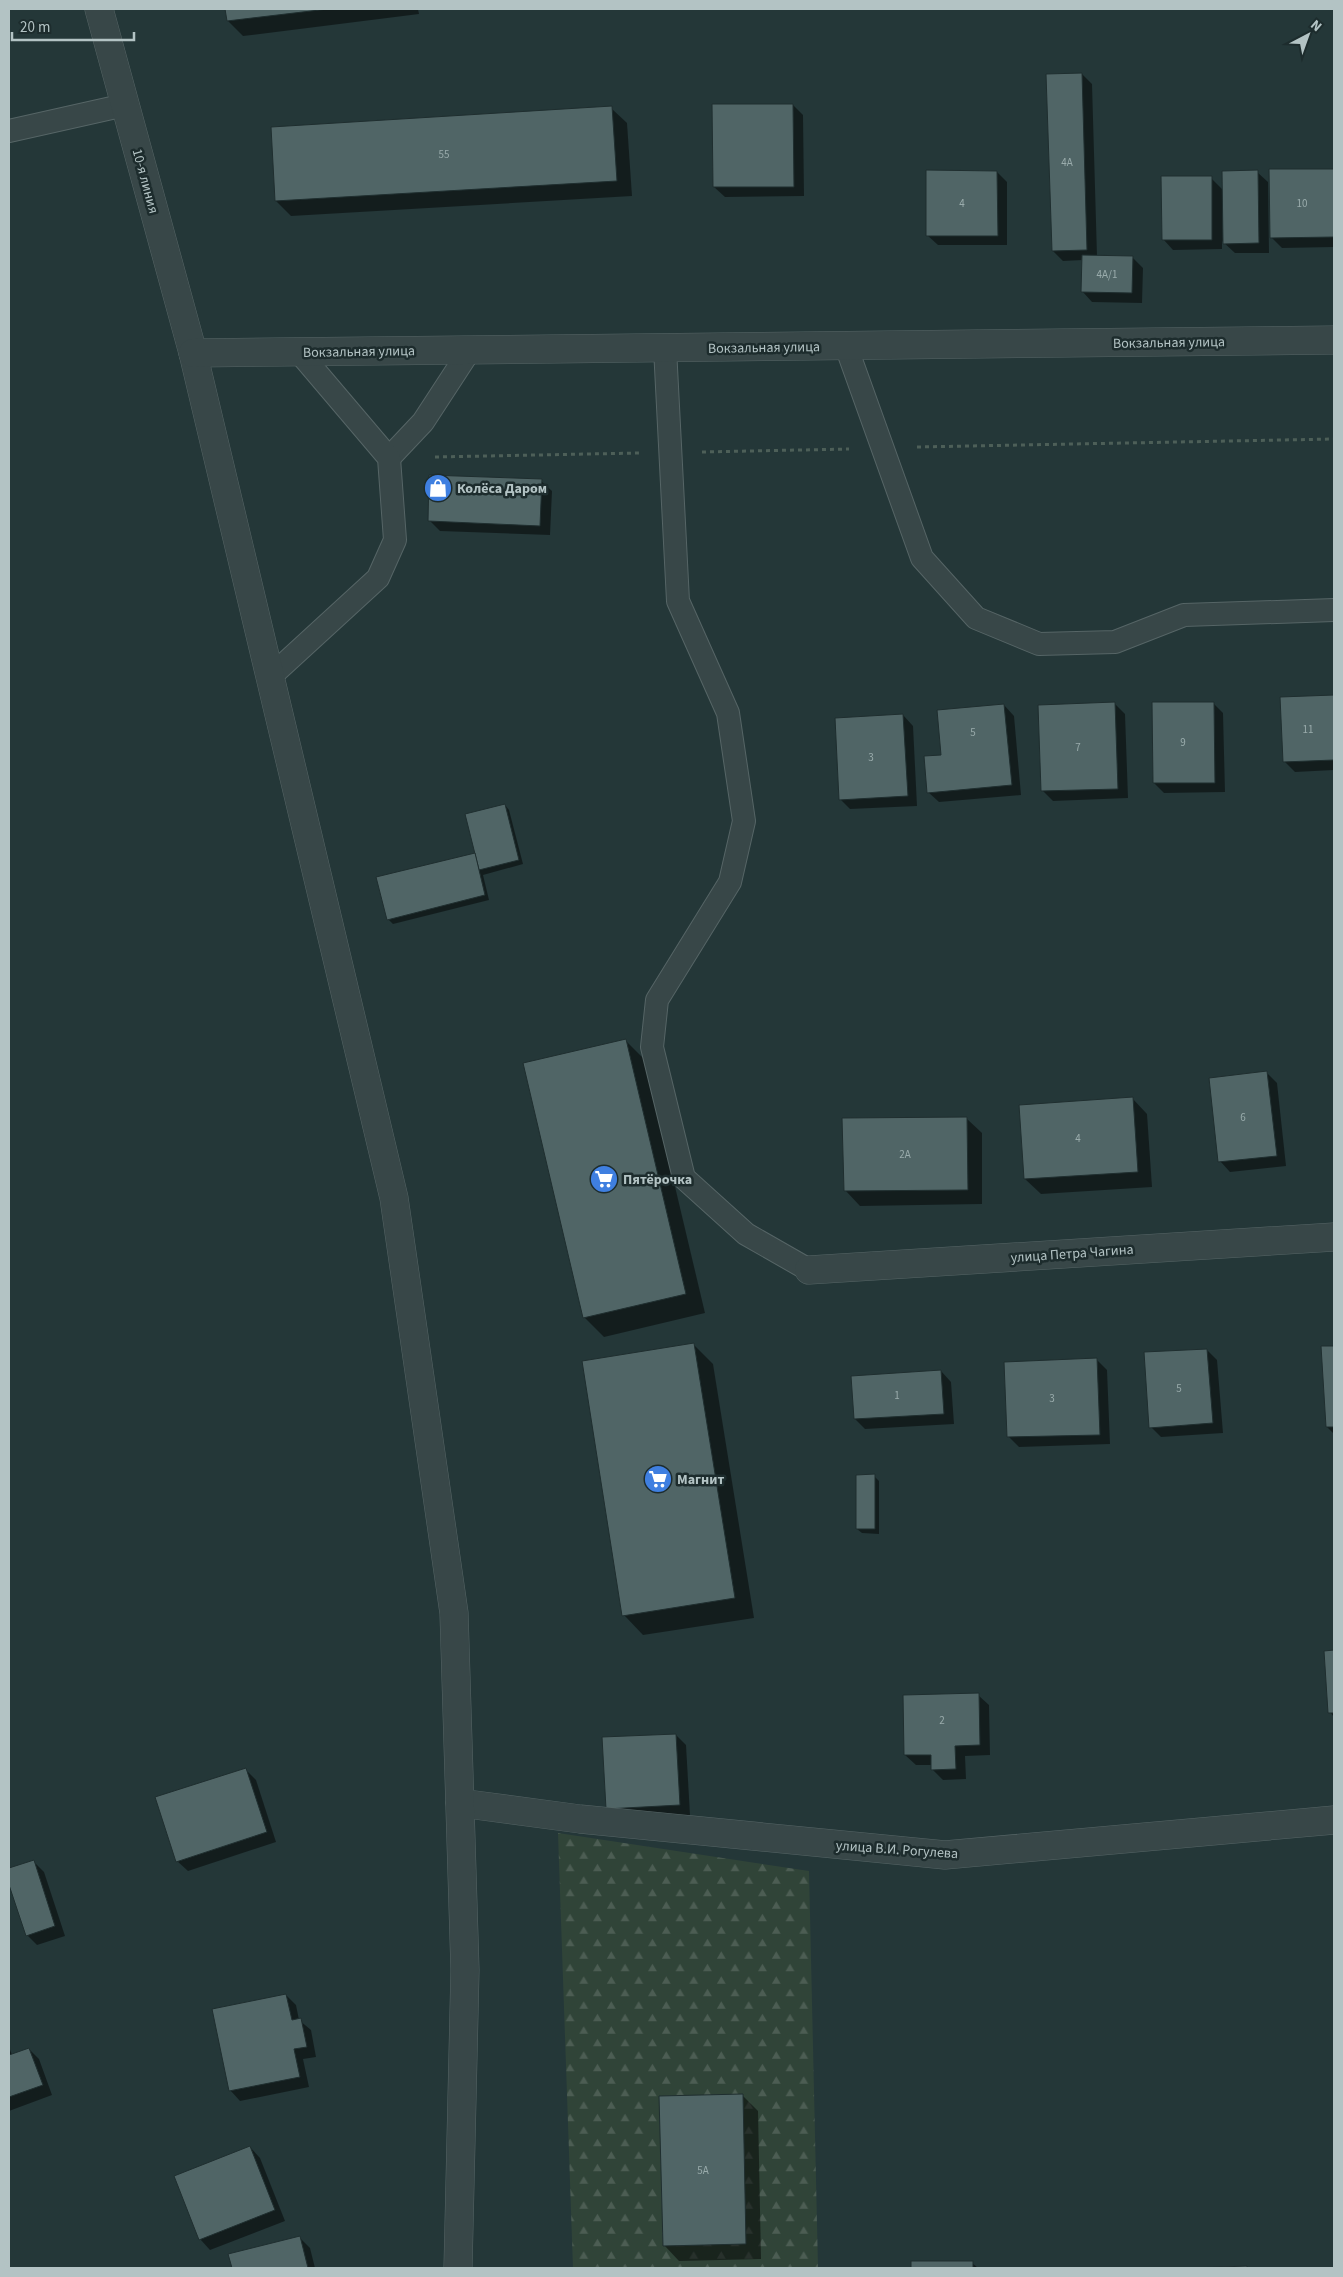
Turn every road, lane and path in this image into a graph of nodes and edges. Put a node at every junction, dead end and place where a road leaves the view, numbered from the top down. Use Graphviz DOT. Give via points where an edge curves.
graph roads {
  1 [pos="99,9"];
  2 [pos="125,105"];
  3 [pos="9,131"];
  4 [pos="1334,340"];
  5 [pos="846,346"];
  6 [pos="665,348"];
  7 [pos="470,350"];
  8 [pos="299,352"];
  9 [pos="194,353"];
  10 [pos="389,458"];
  11 [pos="1334,610"];
  12 [pos="270,677"];
  13 [pos="1334,1237"];
  14 [pos="809,1270"];
  15 [pos="460,1803"];
  16 [pos="1334,1820"];
  17 [pos="458,2268"];
  1 -- 2 [label="street, 10-я линия"];
  2 -- 3 [label="lane"];
  2 -- 9 [label="street, 10-я линия"];
  4 -- 5 [label="street, Вокзальная улица"];
  5 -- 6 [label="street, Вокзальная улица"];
  5 -- 11 [label="lane" via="922,558 976,618 1038,644 1115,642 1184,615"];
  6 -- 7 [label="street, Вокзальная улица"];
  6 -- 14 [label="lane" via="678,601 728,713 744,821 730,882 657,1000 652,1047 684,1178 746,1234"];
  7 -- 8 [label="street, Вокзальная улица"];
  7 -- 10 [label="lane" via="423,422"];
  8 -- 9 [label="street, Вокзальная улица"];
  8 -- 10 [label="lane"];
  9 -- 12 [label="street, 10-я линия"];
  10 -- 12 [label="lane" via="394,540 378,578"];
  12 -- 15 [label="street, 10-я линия" via="394,1198 454,1613"];
  13 -- 14 [label="street, улица Петра Чагина"];
  15 -- 16 [label="street, улица В.И. Рогулева" via="580,1819 946,1855"];
  15 -- 17 [label="street, 10-я линия" via="465,1970"];
}
